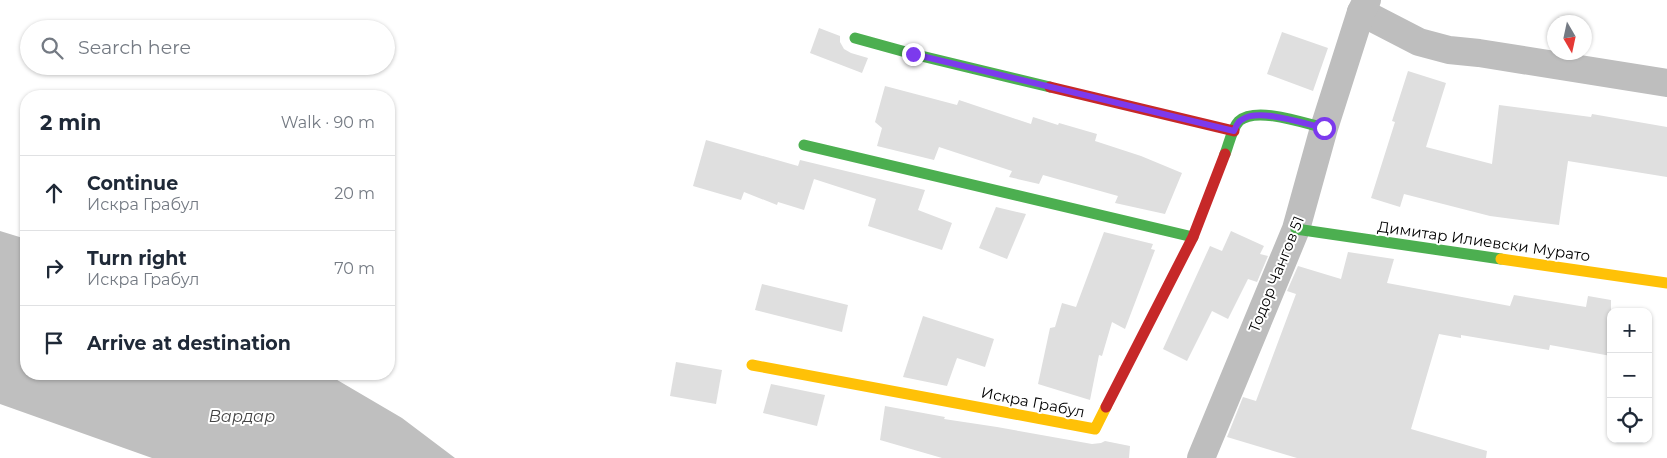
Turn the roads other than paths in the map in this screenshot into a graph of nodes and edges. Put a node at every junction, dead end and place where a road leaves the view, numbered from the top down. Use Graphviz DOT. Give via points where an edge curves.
graph roads {
  1 [pos="1364,6"];
  2 [pos="855,38"];
  3 [pos="1667,83"];
  4 [pos="1324,128"];
  5 [pos="1234,131"];
  6 [pos="804,145"];
  7 [pos="1296,229"];
  8 [pos="1193,237"];
  9 [pos="1667,283"];
  10 [pos="752,365"];
  11 [pos="1201,458"];
  1 -- 3 [label="street" via="1419,42 1449,50"];
  1 -- 4 [label="street, Тодор Чангов 51"];
  2 -- 5 [label="street"];
  4 -- 5 [label="street, Искра Грабул" via="1259,115 1245,117"];
  4 -- 7 [label="street, Тодор Чангов 51"];
  5 -- 8 [label="street, Искра Грабул"];
  6 -- 8 [label="street"];
  7 -- 9 [label="street, Димитар Илиевски Мурато"];
  7 -- 11 [label="street, Тодор Чангов 51"];
  8 -- 10 [label="street, Искра Грабул" via="1096,429"];
}
